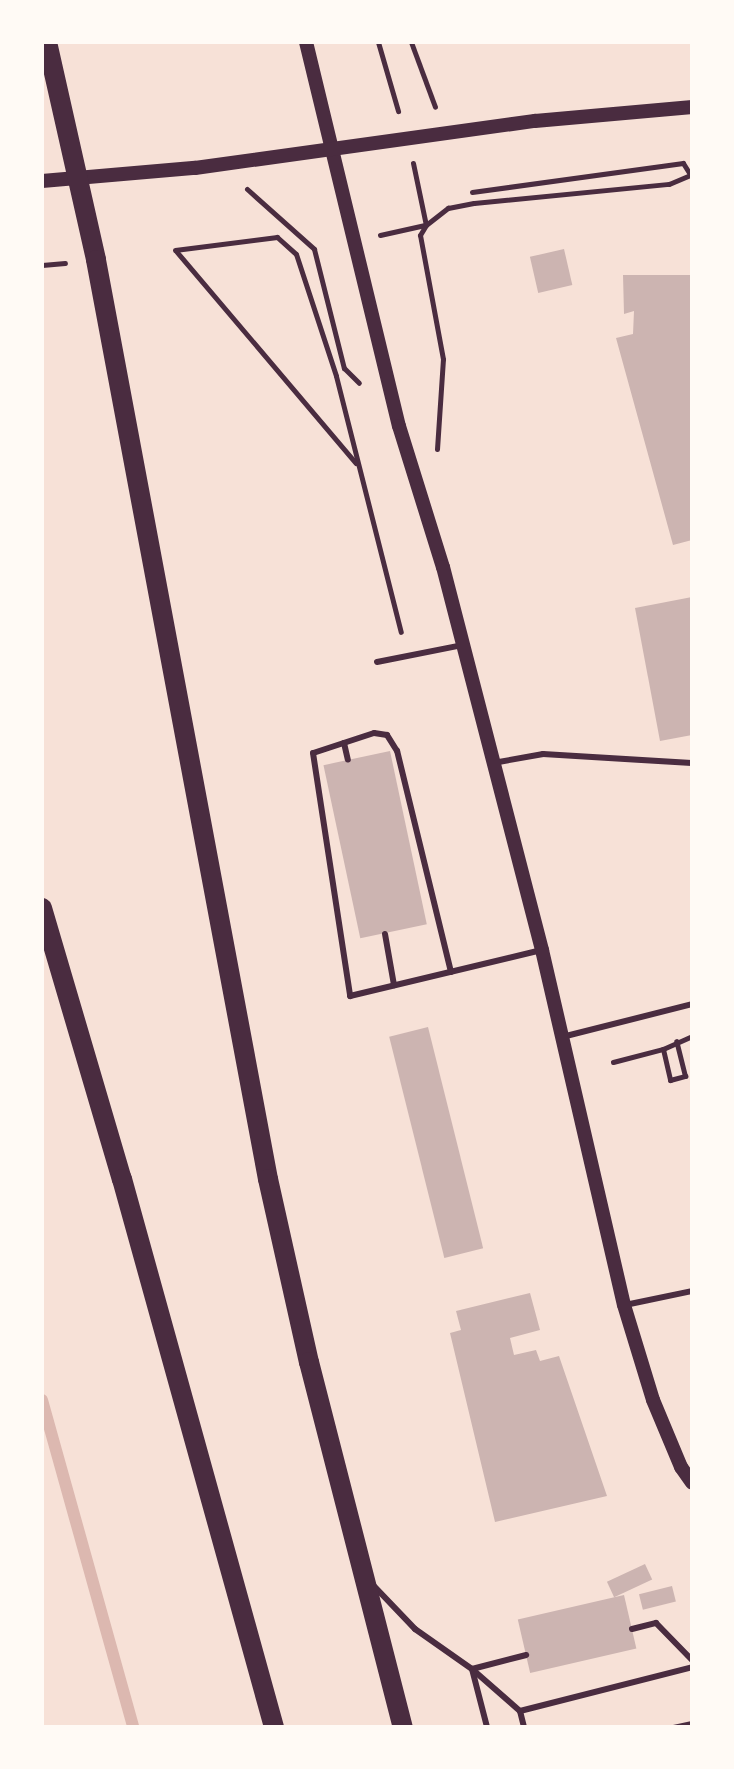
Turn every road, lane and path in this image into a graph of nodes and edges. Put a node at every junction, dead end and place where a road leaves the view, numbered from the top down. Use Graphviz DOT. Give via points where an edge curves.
graph roads {
  1 [pos="47,42"];
  2 [pos="306,42"];
  3 [pos="378,42"];
  4 [pos="411,42"];
  5 [pos="435,107"];
  6 [pos="692,107"];
  7 [pos="398,111"];
  8 [pos="334,149"];
  9 [pos="219,165"];
  10 [pos="692,175"];
  11 [pos="79,178"];
  12 [pos="42,181"];
  13 [pos="472,192"];
  14 [pos="420,198"];
  15 [pos="426,225"];
  16 [pos="70,262"];
  17 [pos="42,265"];
  18 [pos="399,426"];
  19 [pos="437,451"];
  20 [pos="358,465"];
  21 [pos="463,645"];
  22 [pos="407,656"];
  23 [pos="377,662"];
  24 [pos="344,743"];
  25 [pos="348,760"];
  26 [pos="493,763"];
  27 [pos="692,763"];
  28 [pos="42,908"];
  29 [pos="385,934"];
  30 [pos="542,950"];
  31 [pos="451,972"];
  32 [pos="394,985"];
  33 [pos="692,1004"];
  34 [pos="692,1036"];
  35 [pos="562,1037"];
  36 [pos="676,1041"];
  37 [pos="663,1049"];
  38 [pos="613,1062"];
  39 [pos="692,1291"];
  40 [pos="624,1305"];
  41 [pos="692,1483"];
  42 [pos="365,1577"];
  43 [pos="632,1629"];
  44 [pos="526,1655"];
  45 [pos="692,1660"];
  46 [pos="692,1667"];
  47 [pos="472,1669"];
  48 [pos="520,1711"];
  49 [pos="692,1723"];
  50 [pos="274,1727"];
  51 [pos="403,1727"];
  52 [pos="487,1727"];
  53 [pos="524,1727"];
  54 [pos="673,1727"];
  1 -- 11 [label="main road"];
  2 -- 8 [label="street"];
  3 -- 7 [label="path"];
  4 -- 5 [label="path"];
  6 -- 8 [label="street" via="535,121"];
  8 -- 9 [label="street"];
  8 -- 18 [label="street"];
  9 -- 11 [label="street"];
  9 -- 18 [label="path" via="314,249 344,368"];
  10 -- 13 [label="path" via="683,163"];
  10 -- 15 [label="path" via="669,184 474,203 448,208"];
  11 -- 12 [label="street"];
  11 -- 42 [label="main road" via="268,1179"];
  14 -- 15 [label="path"];
  15 -- 19 [label="path" via="420,235 443,359"];
  16 -- 17 [label="path"];
  18 -- 21 [label="street"];
  20 -- 20 [label="path" via="296,254 277,237 175,250"];
  20 -- 22 [label="path"];
  21 -- 22 [label="lane"];
  21 -- 26 [label="street"];
  22 -- 23 [label="lane"];
  24 -- 25 [label="lane"];
  24 -- 31 [label="lane" via="374,733 387,735 397,751"];
  24 -- 32 [label="lane" via="313,753 350,996"];
  26 -- 27 [label="lane" via="543,754"];
  26 -- 30 [label="street"];
  28 -- 50 [label="main road"];
  29 -- 32 [label="lane"];
  30 -- 31 [label="lane"];
  30 -- 35 [label="street"];
  31 -- 32 [label="lane"];
  33 -- 35 [label="lane"];
  34 -- 36 [label="path"];
  35 -- 40 [label="street"];
  36 -- 37 [label="path"];
  36 -- 37 [label="path" via="685,1076 670,1080"];
  37 -- 38 [label="path"];
  39 -- 40 [label="lane"];
  40 -- 41 [label="street" via="653,1400"];
  42 -- 47 [label="lane" via="415,1629"];
  42 -- 51 [label="main road"];
  43 -- 45 [label="lane" via="656,1623"];
  44 -- 47 [label="lane"];
  46 -- 48 [label="lane"];
  47 -- 48 [label="lane"];
  47 -- 52 [label="lane"];
  48 -- 53 [label="lane"];
  49 -- 54 [label="path"];
}
